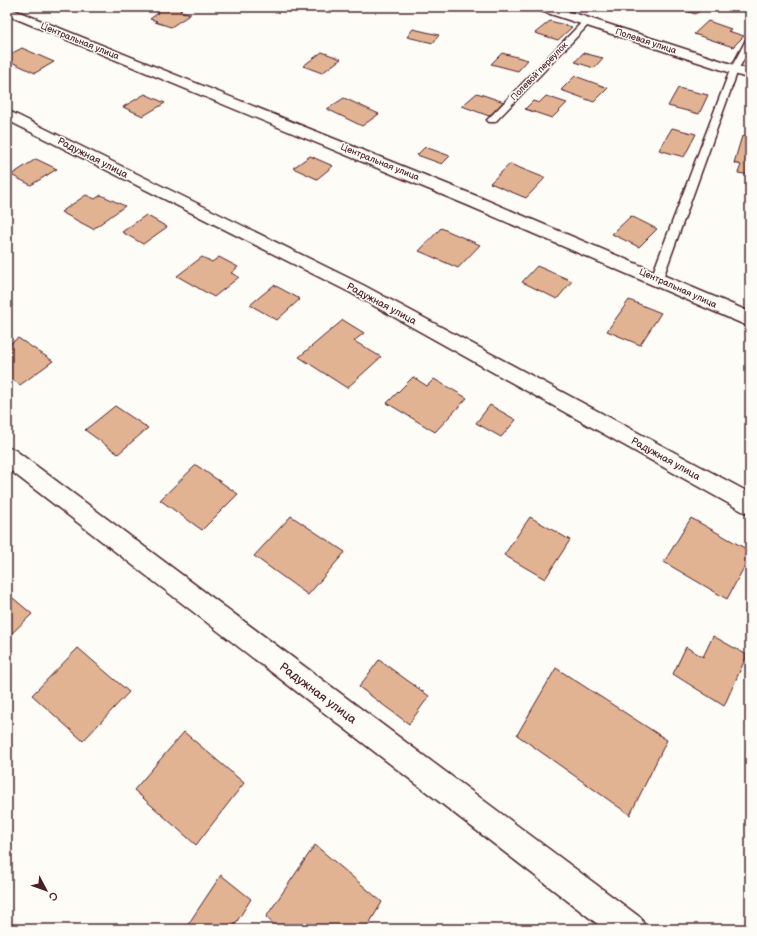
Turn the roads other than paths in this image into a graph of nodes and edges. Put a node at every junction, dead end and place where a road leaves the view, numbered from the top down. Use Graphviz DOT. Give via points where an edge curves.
graph roads {
  1 [pos="542,7"];
  2 [pos="7,11"];
  3 [pos="587,22"];
  4 [pos="750,40"];
  5 [pos="734,70"];
  6 [pos="750,75"];
  7 [pos="7,114"];
  8 [pos="492,120"];
  9 [pos="657,278"];
  10 [pos="750,320"];
  11 [pos="7,456"];
  12 [pos="750,504"];
  13 [pos="630,929"];
  1 -- 3 [label="street, Полевая улица"];
  2 -- 9 [label="street, Центральная улица" via="412,175"];
  3 -- 5 [label="street, Полевая улица"];
  3 -- 8 [label="lane, Полевой переулок"];
  4 -- 5 [label="lane"];
  5 -- 6 [label="street, Полевая улица"];
  5 -- 9 [label="lane"];
  7 -- 12 [label="street, Радужная улица" via="357,289"];
  9 -- 10 [label="street, Центральная улица"];
  11 -- 13 [label="street, Радужная улица"];
}
